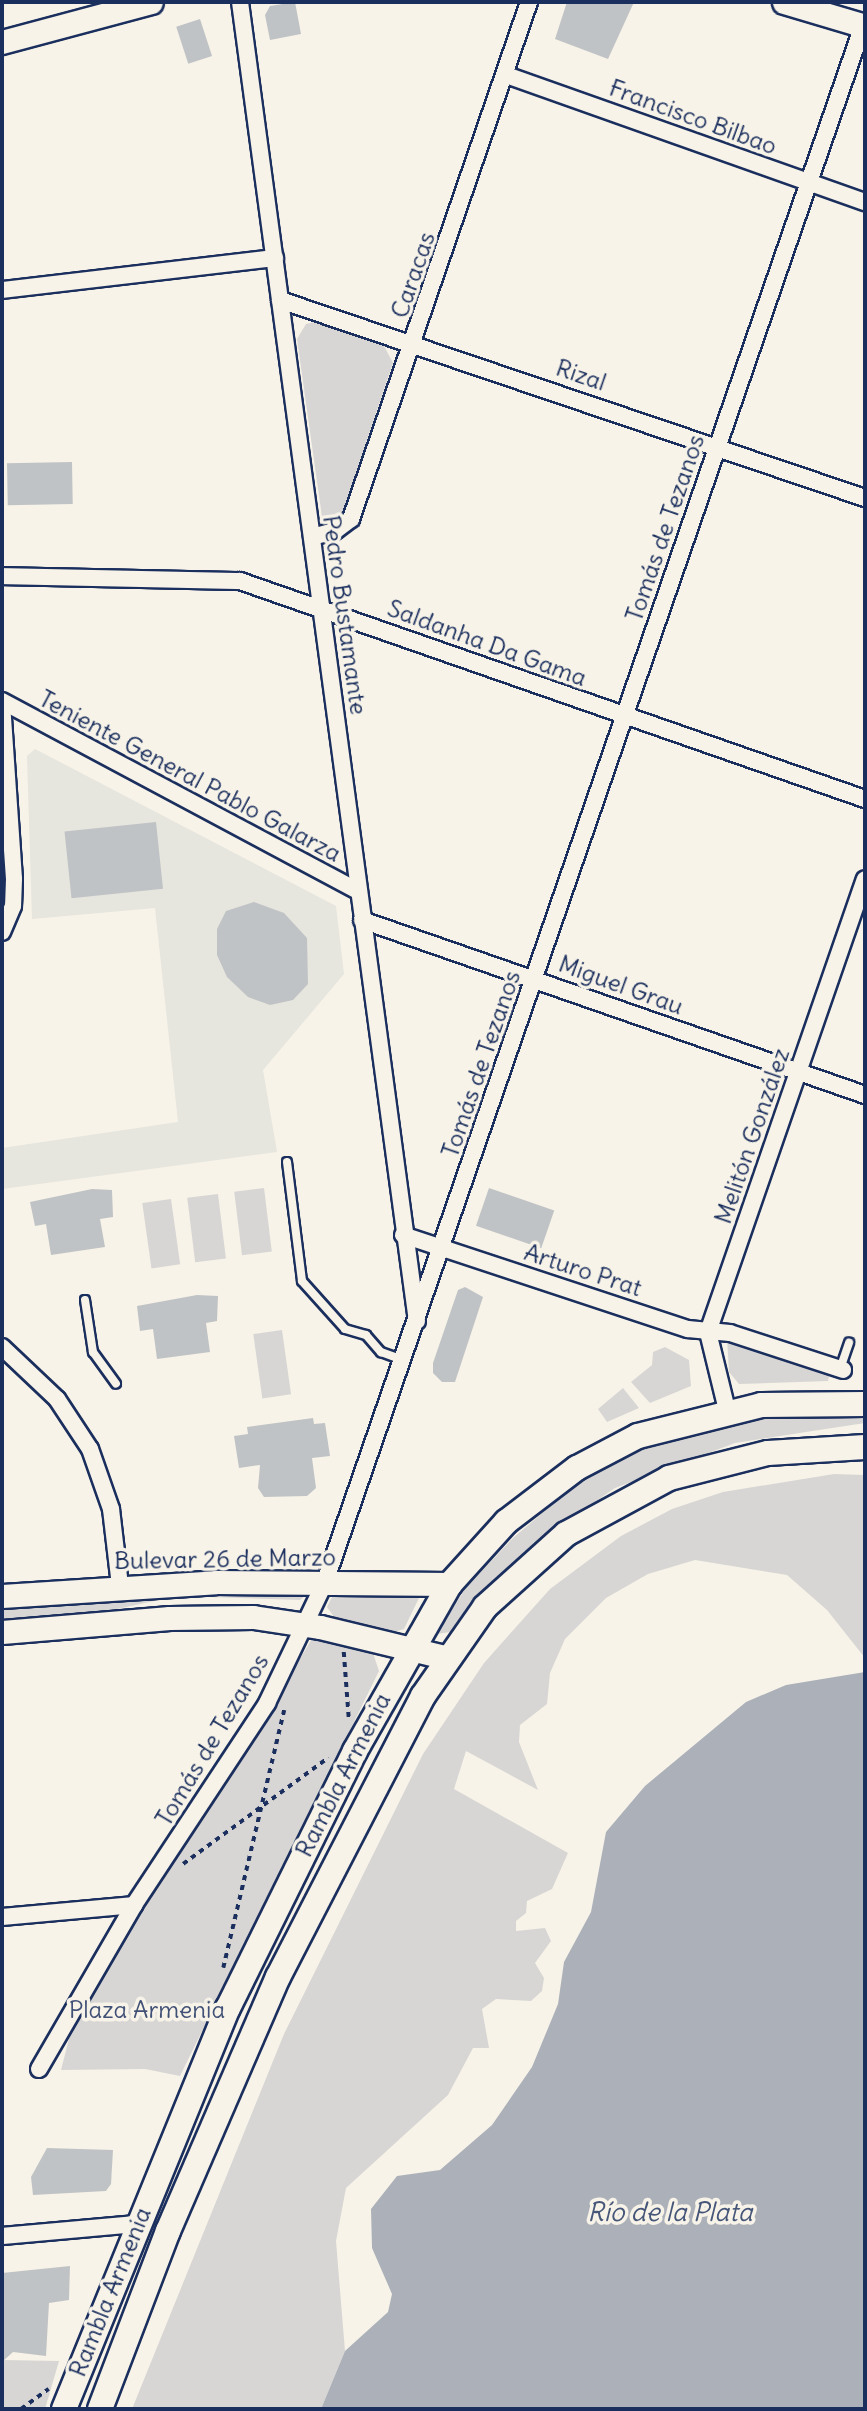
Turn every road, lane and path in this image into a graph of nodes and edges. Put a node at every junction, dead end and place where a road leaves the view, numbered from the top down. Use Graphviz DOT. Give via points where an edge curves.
graph roads {
  1 [pos="151,2"];
  2 [pos="240,2"];
  3 [pos="528,2"];
  4 [pos="784,2"];
  5 [pos="864,26"];
  6 [pos="2,43"];
  7 [pos="506,75"];
  8 [pos="810,183"];
  9 [pos="865,202"];
  10 [pos="275,258"];
  11 [pos="2,290"];
  12 [pos="280,300"];
  13 [pos="414,342"];
  14 [pos="718,445"];
  15 [pos="865,498"];
  16 [pos="312,537"];
  17 [pos="2,576"];
  18 [pos="322,608"];
  19 [pos="2,702"];
  20 [pos="624,716"];
  21 [pos="865,799"];
  22 [pos="865,879"];
  23 [pos="358,891"];
  24 [pos="362,920"];
  25 [pos="2,932"];
  26 [pos="534,978"];
  27 [pos="798,1072"];
  28 [pos="865,1095"];
  29 [pos="287,1162"];
  30 [pos="403,1235"];
  31 [pos="443,1247"];
  32 [pos="85,1300"];
  33 [pos="418,1323"];
  34 [pos="708,1332"];
  35 [pos="849,1343"];
  36 [pos="2,1347"];
  37 [pos="405,1361"];
  38 [pos="842,1370"];
  39 [pos="116,1384"];
  40 [pos="865,1404"];
  41 [pos="727,1410"];
  42 [pos="865,1430"];
  43 [pos="865,1447"];
  44 [pos="768,1453"];
  45 [pos="325,1582"];
  46 [pos="450,1584"];
  47 [pos="120,1586"];
  48 [pos="2,1596"];
  49 [pos="304,1624"];
  50 [pos="2,1632"];
  51 [pos="343,1633"];
  52 [pos="409,1649"];
  53 [pos="448,1658"];
  54 [pos="286,1702"];
  55 [pos="355,1751"];
  56 [pos="258,1811"];
  57 [pos="165,1860"];
  58 [pos="134,1905"];
  59 [pos="2,1916"];
  60 [pos="228,2008"];
  61 [pos="39,2069"];
  62 [pos="136,2224"];
  63 [pos="2,2236"];
  64 [pos="64,2409"];
  65 [pos="100,2409"];
  1 -- 6 [label="street"];
  2 -- 10 [label="street, Pedro Bustamante"];
  3 -- 7 [label="street, Caracas"];
  4 -- 5 [label="street"];
  5 -- 8 [label="street, Tomás de Tezanos"];
  7 -- 8 [label="street, Francisco Bilbao"];
  7 -- 13 [label="street, Caracas"];
  8 -- 9 [label="street, Francisco Bilbao"];
  8 -- 14 [label="street, Tomás de Tezanos"];
  10 -- 11 [label="street"];
  10 -- 12 [label="street, Pedro Bustamante"];
  12 -- 13 [label="street, Rizal"];
  12 -- 16 [label="street, Pedro Bustamante"];
  13 -- 14 [label="street, Rizal"];
  13 -- 16 [label="street, Caracas" via="351,519 335,531"];
  14 -- 15 [label="street, Rizal"];
  14 -- 20 [label="street, Tomás de Tezanos"];
  16 -- 18 [label="street, Pedro Bustamante"];
  17 -- 18 [label="street, Saldanha Da Gama" via="218,579"];
  18 -- 20 [label="street, Saldanha Da Gama"];
  18 -- 23 [label="street, Pedro Bustamante"];
  19 -- 23 [label="street, Teniente General Pablo Galarza"];
  19 -- 25 [label="street" via="15,879 13,906"];
  20 -- 21 [label="street, Saldanha Da Gama"];
  20 -- 26 [label="street, Tomás de Tezanos"];
  22 -- 27 [label="street, Melitón González"];
  23 -- 24 [label="street, Pedro Bustamante"];
  24 -- 26 [label="street, Miguel Grau"];
  24 -- 30 [label="street, Pedro Bustamante"];
  26 -- 27 [label="street, Miguel Grau"];
  26 -- 31 [label="street, Tomás de Tezanos"];
  27 -- 28 [label="street, Miguel Grau"];
  27 -- 34 [label="street, Melitón González"];
  29 -- 37 [label="lane" via="302,1281 345,1329 366,1335 381,1353"];
  30 -- 31 [label="street"];
  30 -- 33 [label="street, Pedro Bustamante"];
  31 -- 33 [label="street, Tomás de Tezanos"];
  31 -- 34 [label="street, Arturo Prat"];
  32 -- 39 [label="lane" via="93,1352"];
  33 -- 37 [label="street, Tomás de Tezanos"];
  34 -- 38 [label="street" via="730,1333"];
  34 -- 41 [label="street"];
  35 -- 38 [label="lane"];
  36 -- 47 [label="street" via="57,1399 90,1449 111,1509"];
  37 -- 45 [label="street, Tomás de Tezanos"];
  40 -- 41 [label="main road, Rambla Armenia" via="793,1402"];
  41 -- 46 [label="main road, Rambla Armenia" via="638,1436 577,1468 506,1522"];
  42 -- 44 [label="main road"];
  43 -- 44 [label="main road, Rambla Armenia"];
  44 -- 53 [label="main road, Rambla Armenia" via="669,1478 592,1517 516,1576"];
  45 -- 46 [label="street, Bulevar 26 de Marzo"];
  45 -- 47 [label="street, Bulevar 26 de Marzo"];
  45 -- 49 [label="street, Tomás de Tezanos"];
  46 -- 52 [label="main road, Rambla Armenia"];
  47 -- 48 [label="street, Bulevar 26 de Marzo"];
  49 -- 50 [label="street" via="215,1616"];
  49 -- 51 [label="street"];
  49 -- 57 [label="street, Tomás de Tezanos" via="253,1726"];
  51 -- 52 [label="street"];
  51 -- 55 [label="path"];
  52 -- 53 [label="street"];
  52 -- 55 [label="main road, Rambla Armenia"];
  53 -- 65 [label="main road, Rambla Armenia" via="386,1764 278,1978 168,2231"];
  54 -- 56 [label="path"];
  55 -- 56 [label="path" via="321,1760"];
  55 -- 60 [label="main road, Rambla Armenia"];
  56 -- 57 [label="path" via="196,1859 180,1864"];
  56 -- 60 [label="path" via="220,1980"];
  57 -- 58 [label="street, Tomás de Tezanos"];
  58 -- 59 [label="street"];
  58 -- 61 [label="street, Tomás de Tezanos"];
  60 -- 62 [label="main road, Rambla Armenia"];
  62 -- 63 [label="street"];
  62 -- 64 [label="main road, Rambla Armenia"];
}
